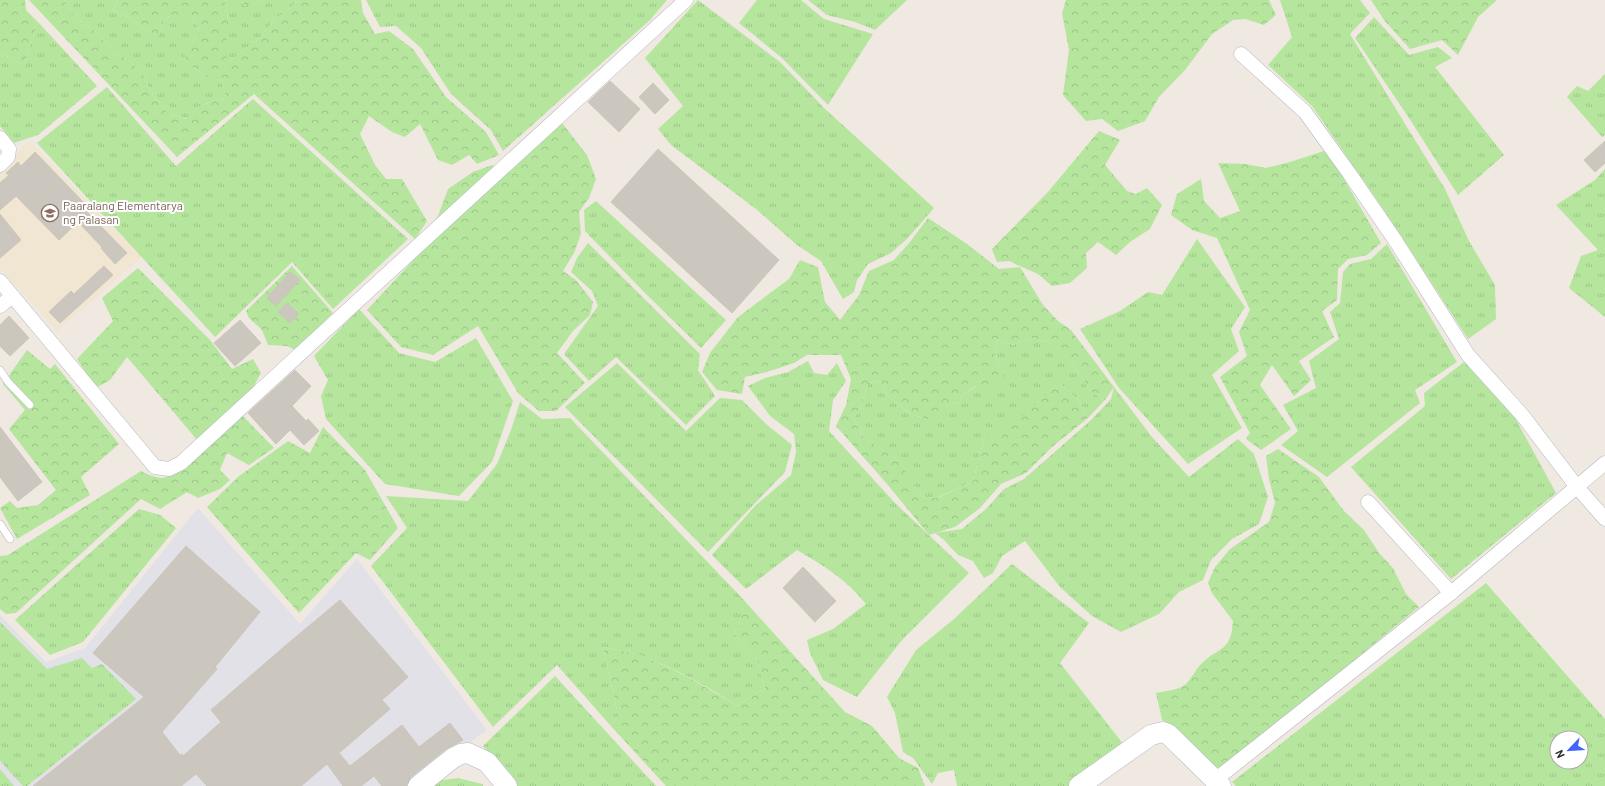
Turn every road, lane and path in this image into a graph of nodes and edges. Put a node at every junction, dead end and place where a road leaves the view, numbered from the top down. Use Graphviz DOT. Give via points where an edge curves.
graph roads {
  1 [pos="686,0"];
  2 [pos="1241,54"];
  3 [pos="0,138"];
  4 [pos="0,165"];
  5 [pos="0,281"];
  6 [pos="12,296"];
  7 [pos="0,306"];
  8 [pos="0,370"];
  9 [pos="30,405"];
  10 [pos="1605,463"];
  11 [pos="1577,486"];
  12 [pos="1368,502"];
  13 [pos="1605,519"];
  14 [pos="0,524"];
  15 [pos="10,539"];
  16 [pos="1451,593"];
  17 [pos="1218,783"];
  18 [pos="418,786"];
  19 [pos="507,786"];
  20 [pos="1079,786"];
  1 -- 6 [label="street" via="187,458 169,469 155,467"];
  2 -- 11 [label="street" via="1305,112 1386,228 1468,355 1523,416"];
  3 -- 4 [label="street" via="9,149 8,157"];
  5 -- 6 [label="street"];
  6 -- 7 [label="street"];
  8 -- 9 [label="lane"];
  10 -- 11 [label="street"];
  11 -- 13 [label="street"];
  11 -- 16 [label="street"];
  12 -- 16 [label="street"];
  14 -- 15 [label="lane"];
  16 -- 17 [label="street"];
  17 -- 20 [label="street" via="1163,732 1151,735"];
  18 -- 19 [label="street" via="453,758 468,753 487,762"];
}
